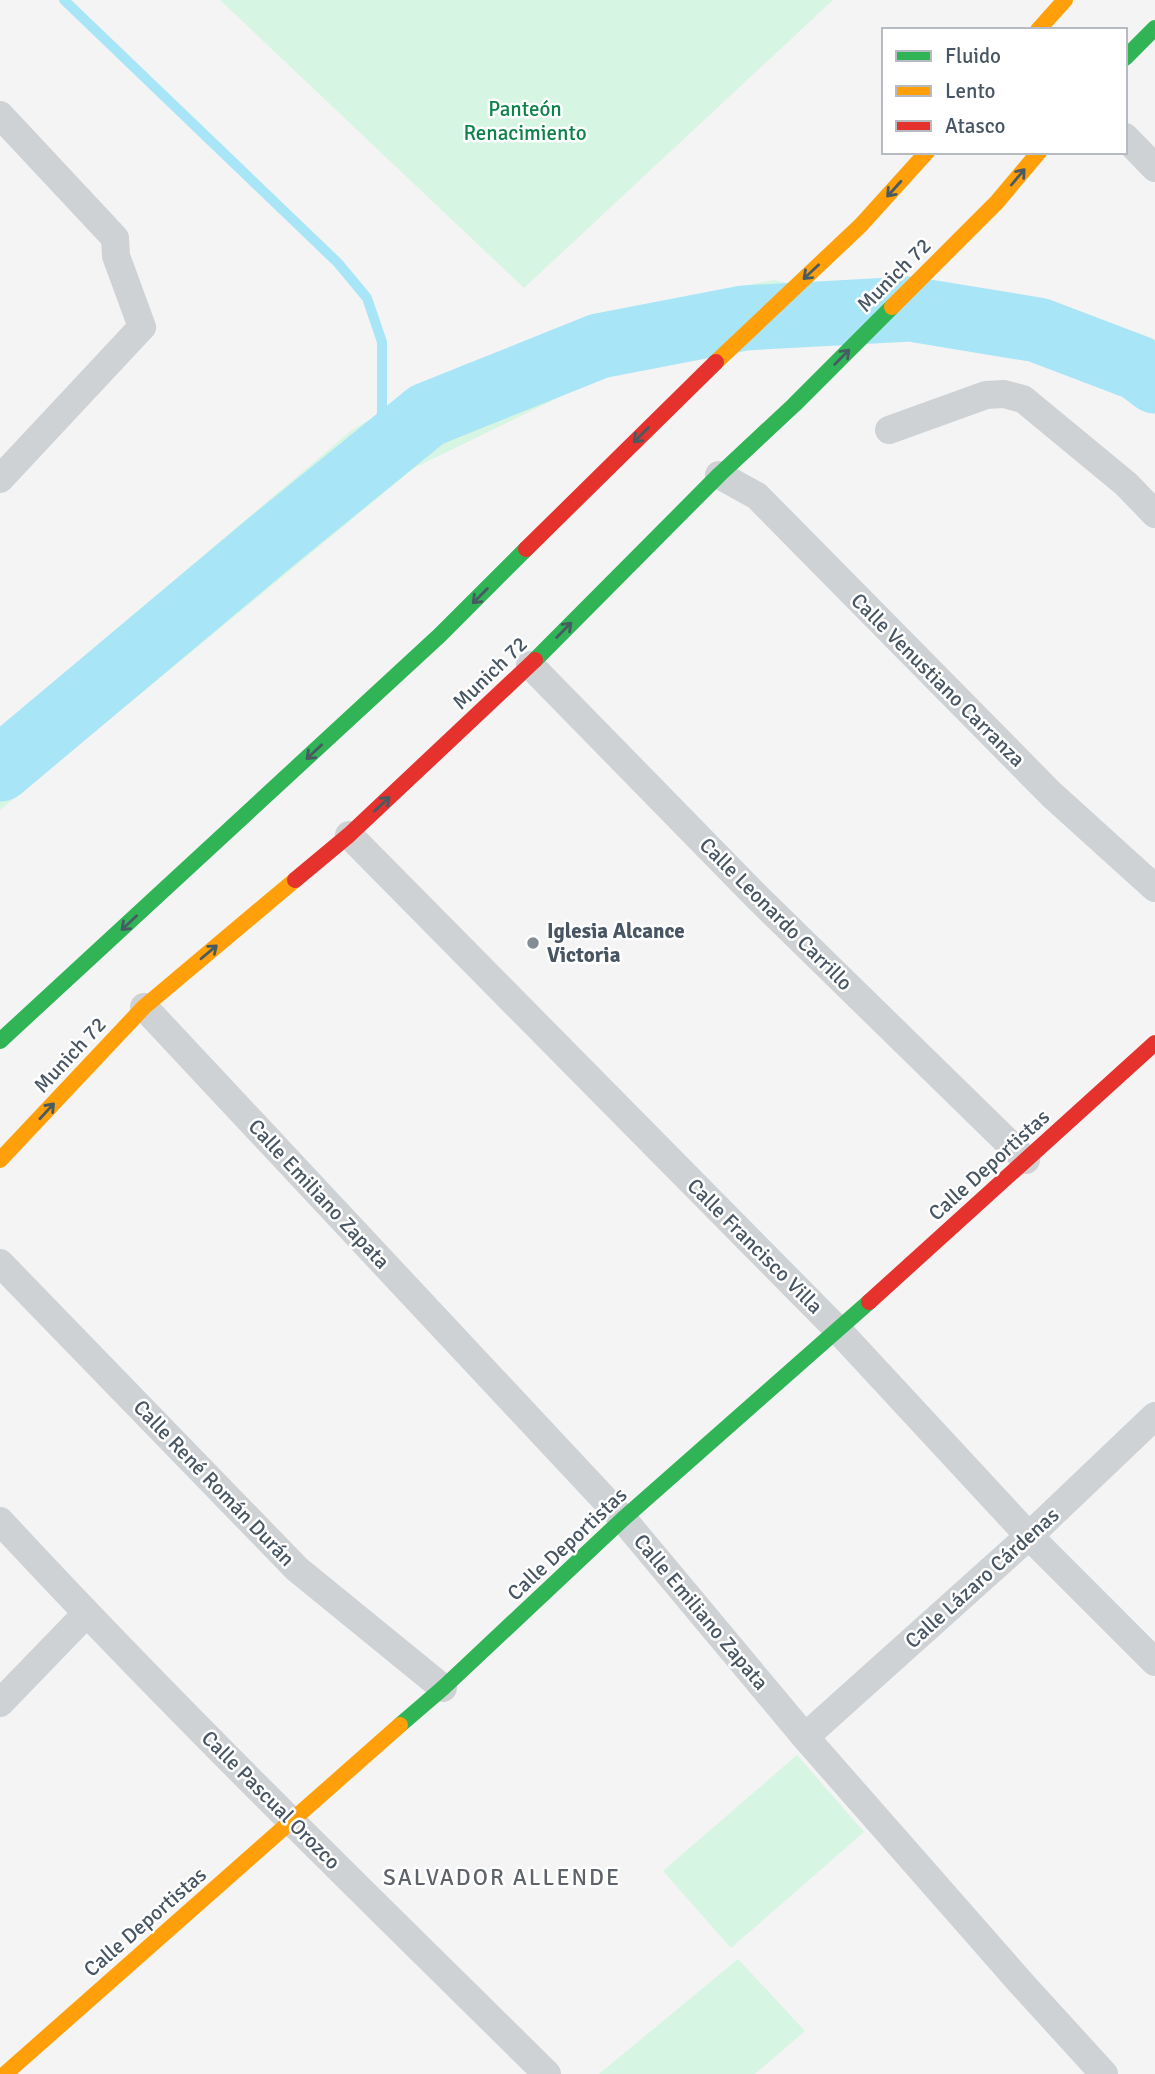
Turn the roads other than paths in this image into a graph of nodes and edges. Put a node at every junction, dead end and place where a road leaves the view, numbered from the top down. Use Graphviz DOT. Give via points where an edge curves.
graph roads {
  1 [pos="1065,0"];
  2 [pos="1040,28"];
  3 [pos="1155,28"];
  4 [pos="1127,56"];
  5 [pos="0,115"];
  6 [pos="1127,139"];
  7 [pos="925,154"];
  8 [pos="1037,154"];
  9 [pos="1155,167"];
  10 [pos="888,430"];
  11 [pos="719,475"];
  12 [pos="0,480"];
  13 [pos="1155,514"];
  14 [pos="530,665"];
  15 [pos="349,835"];
  16 [pos="1155,888"];
  17 [pos="145,1007"];
  18 [pos="0,1041"];
  19 [pos="1155,1043"];
  20 [pos="0,1160"];
  21 [pos="1026,1160"];
  22 [pos="0,1263"];
  23 [pos="838,1330"];
  24 [pos="1155,1416"];
  25 [pos="623,1519"];
  26 [pos="0,1521"];
  27 [pos="1029,1536"];
  28 [pos="86,1614"];
  29 [pos="1155,1662"];
  30 [pos="443,1688"];
  31 [pos="0,1703"];
  32 [pos="805,1737"];
  33 [pos="291,1822"];
  34 [pos="5,2074"];
  35 [pos="547,2074"];
  36 [pos="1104,2074"];
  1 -- 2 [label="main road"];
  3 -- 4 [label="main road"];
  5 -- 12 [label="street" via="115,238 116,256 142,327"];
  6 -- 9 [label="street"];
  7 -- 18 [label="main road, one-way" via="861,225 689,387 440,635"];
  11 -- 8 [label="main road, Munich 72, one-way" via="997,202"];
  10 -- 13 [label="street" via="986,395 1023,399 1126,484"];
  14 -- 11 [label="main road, Munich 72, one-way"];
  11 -- 16 [label="street, Calle Venustiano Carranza" via="757,496 1051,794"];
  15 -- 14 [label="main road, Munich 72, one-way"];
  14 -- 21 [label="street, Calle Leonardo Carrillo" via="757,897"];
  17 -- 15 [label="main road, Munich 72, one-way"];
  15 -- 23 [label="street, Calle Francisco Villa"];
  20 -- 17 [label="main road, Munich 72, one-way"];
  17 -- 25 [label="street, Calle Emiliano Zapata"];
  19 -- 21 [label="main road, Calle Deportistas"];
  21 -- 23 [label="main road, Calle Deportistas"];
  22 -- 30 [label="street, Calle René Román Durán" via="297,1570"];
  23 -- 25 [label="main road, Calle Deportistas"];
  23 -- 27 [label="street, Calle Francisco Villa"];
  24 -- 27 [label="street, Calle Lázaro Cárdenas"];
  25 -- 30 [label="main road, Calle Deportistas"];
  25 -- 32 [label="street, Calle Emiliano Zapata"];
  26 -- 28 [label="street, Calle Pascual Orozco"];
  27 -- 29 [label="street, Calle Francisco Villa"];
  27 -- 32 [label="street, Calle Lázaro Cárdenas"];
  28 -- 31 [label="street"];
  28 -- 33 [label="street, Calle Pascual Orozco"];
  30 -- 33 [label="main road, Calle Deportistas"];
  32 -- 36 [label="street, Calle Emiliano Zapata"];
  33 -- 34 [label="main road, Calle Deportistas"];
  33 -- 35 [label="street, Calle Pascual Orozco"];
}
